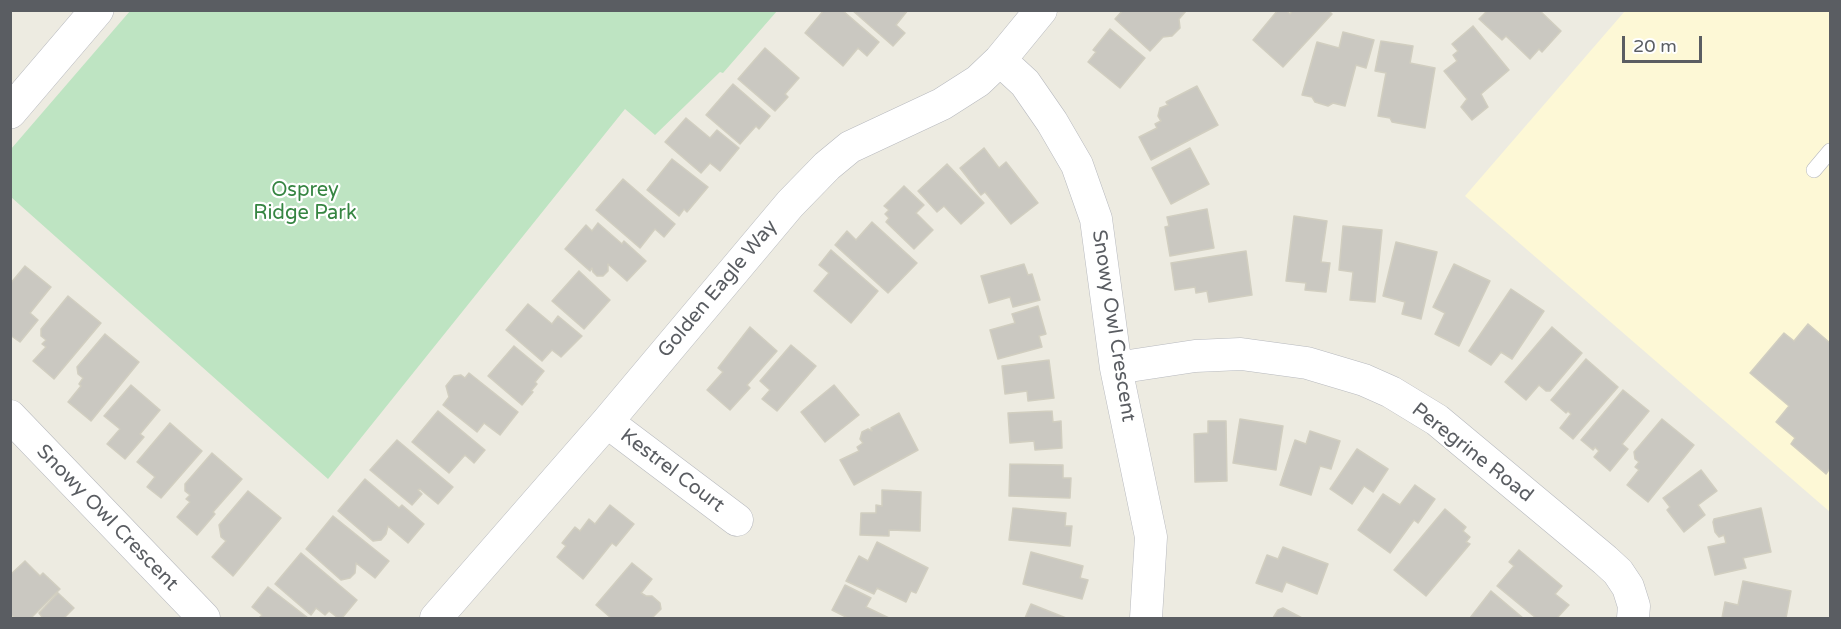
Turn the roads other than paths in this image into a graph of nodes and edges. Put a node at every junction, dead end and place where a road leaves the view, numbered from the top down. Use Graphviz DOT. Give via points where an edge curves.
graph roads {
  1 [pos="97,10"];
  2 [pos="1041,10"];
  3 [pos="1000,60"];
  4 [pos="10,112"];
  5 [pos="1830,151"];
  6 [pos="1815,170"];
  7 [pos="1116,368"];
  8 [pos="10,416"];
  9 [pos="607,422"];
  10 [pos="737,520"];
  11 [pos="204,618"];
  12 [pos="436,618"];
  13 [pos="1146,618"];
  14 [pos="1633,618"];
  1 -- 4 [label="street"];
  2 -- 3 [label="street, Golden Eagle Way"];
  3 -- 7 [label="street, Snowy Owl Crescent" via="1025,83 1077,165 1096,219"];
  3 -- 9 [label="street, Golden Eagle Way" via="978,81 942,104 850,147 827,166 790,204"];
  5 -- 6 [label="lane"];
  7 -- 13 [label="street, Snowy Owl Crescent" via="1151,537"];
  7 -- 14 [label="street, Peregrine Road" via="1195,356 1241,354 1307,363 1391,392 1437,420 1611,566 1628,587"];
  8 -- 11 [label="street, Snowy Owl Crescent"];
  9 -- 10 [label="street, Kestrel Court"];
  9 -- 12 [label="street, Golden Eagle Way"];
}
